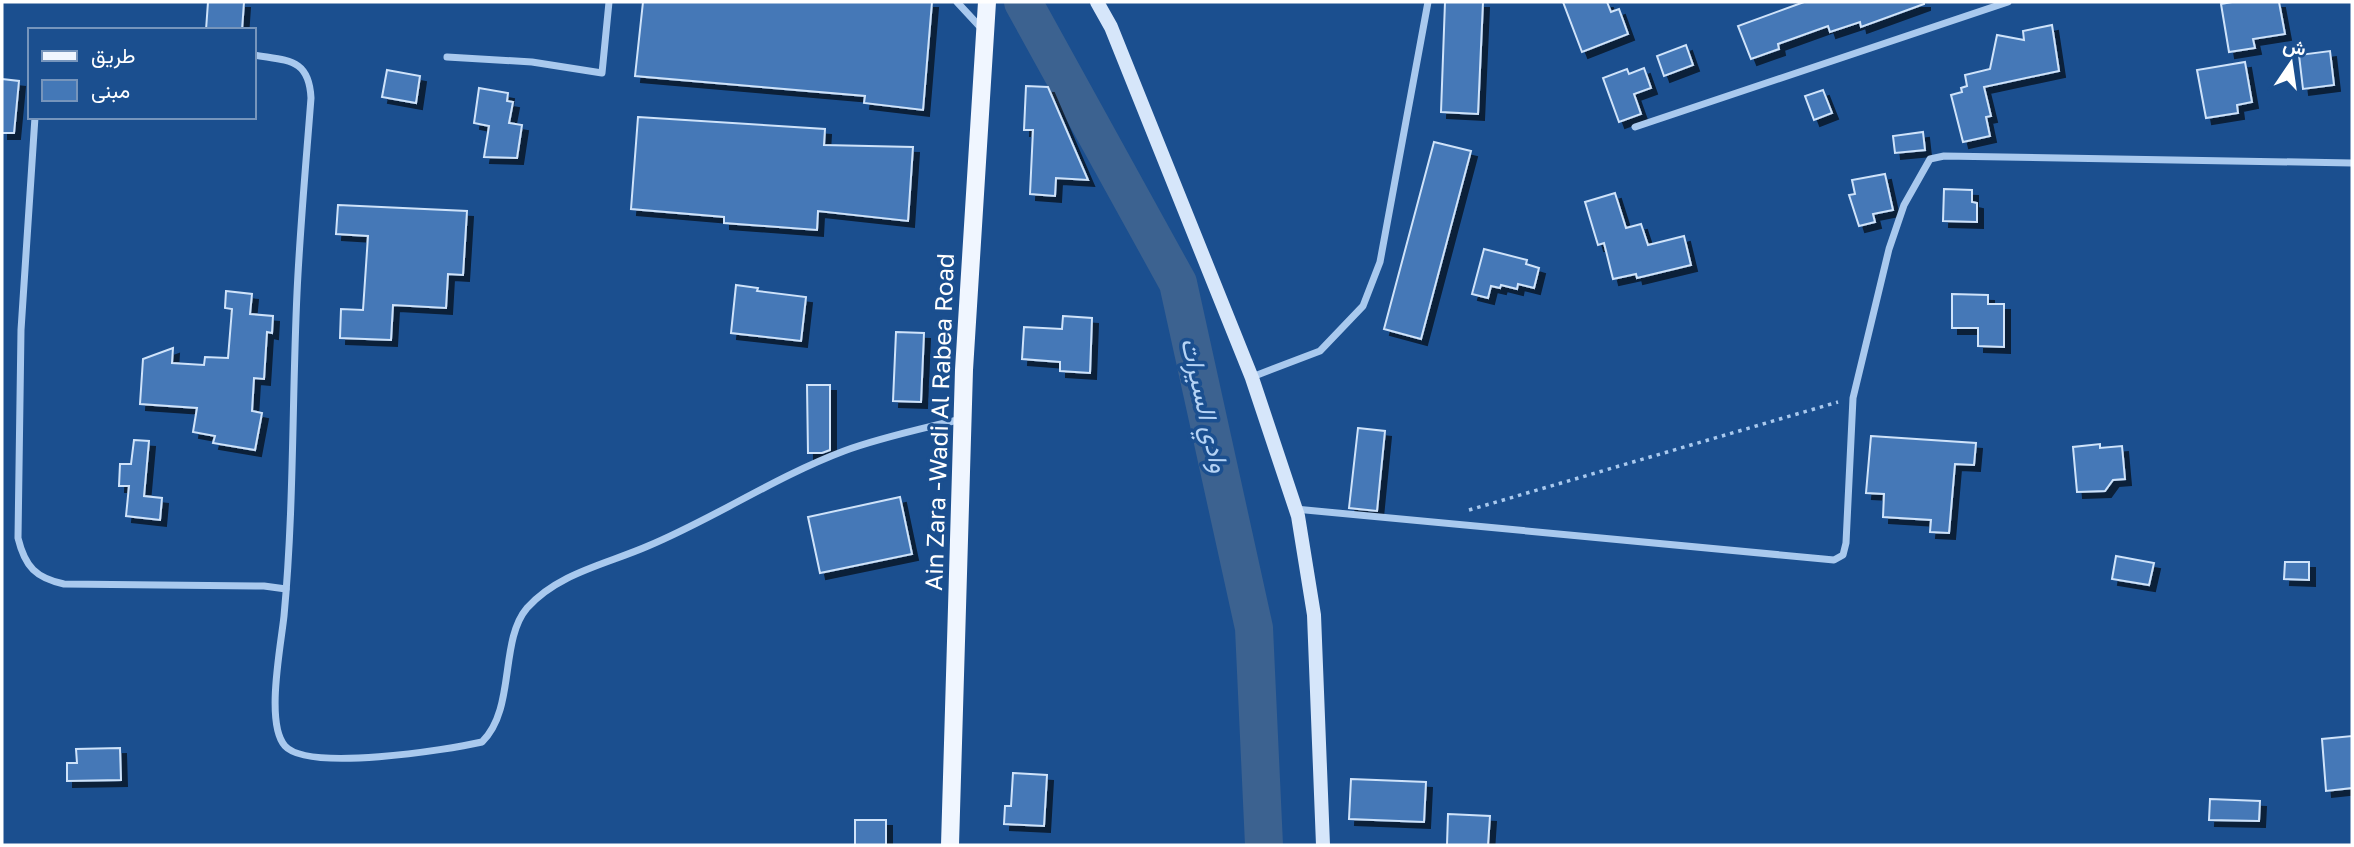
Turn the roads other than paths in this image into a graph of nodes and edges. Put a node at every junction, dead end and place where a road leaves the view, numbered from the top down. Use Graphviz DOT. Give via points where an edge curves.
graph roads {
  1 [pos="609,2"];
  2 [pos="957,2"];
  3 [pos="987,2"];
  4 [pos="1097,2"];
  5 [pos="1428,2"];
  6 [pos="2008,2"];
  7 [pos="985,32"];
  8 [pos="256,55"];
  9 [pos="447,57"];
  10 [pos="35,119"];
  11 [pos="1636,127"];
  12 [pos="2352,163"];
  13 [pos="1252,377"];
  14 [pos="962,418"];
  15 [pos="1296,509"];
  16 [pos="286,589"];
  17 [pos="950,845"];
  18 [pos="1323,845"];
  1 -- 9 [label="street" via="602,73 532,62"];
  2 -- 7 [label="street"];
  3 -- 7 [label="main road, Ain Zara -Wadi Al Rabea Road"];
  4 -- 13 [label="main road"];
  5 -- 13 [label="street" via="1380,262 1363,306 1320,351"];
  6 -- 11 [label="street"];
  7 -- 14 [label="main road, Ain Zara -Wadi Al Rabea Road"];
  8 -- 16 [label="street" via="295,63 310,77 311,88 297,292"];
  10 -- 16 [label="street" via="21,330 18,538 22,557 32,572 64,584"];
  12 -- 15 [label="street" via="1930,159 1904,205 1889,249 1853,398 1846,543 1843,555 1833,560"];
  13 -- 15 [label="main road"];
  14 -- 16 [label="street" via="844,451 649,546 557,583 524,612 497,715 482,742 384,757 313,758 285,746 275,720"];
  14 -- 17 [label="main road, Ain Zara -Wadi Al Rabea Road"];
  15 -- 18 [label="main road" via="1314,615"];
}
